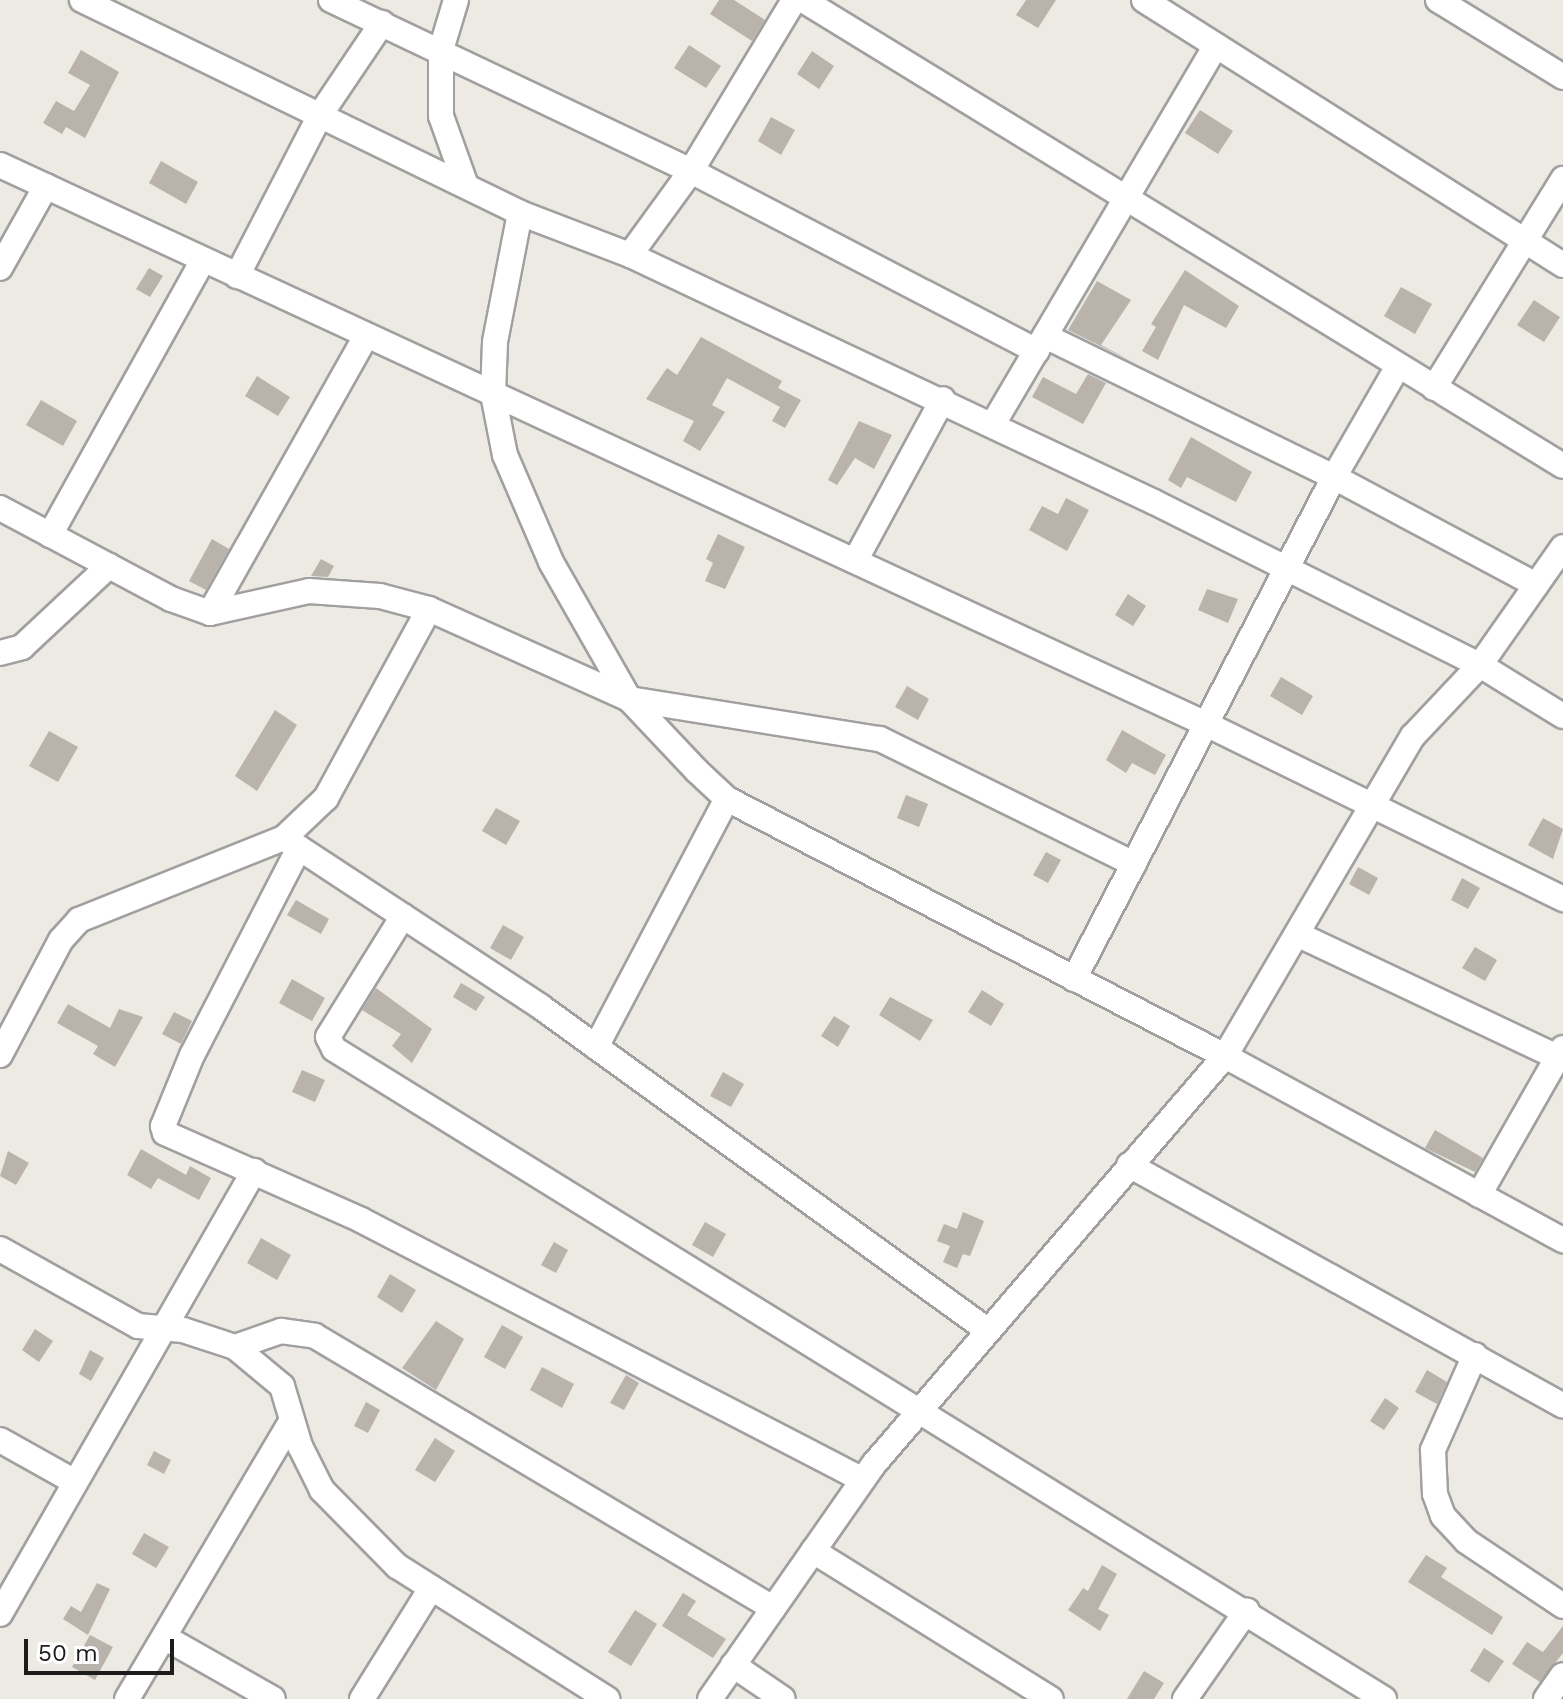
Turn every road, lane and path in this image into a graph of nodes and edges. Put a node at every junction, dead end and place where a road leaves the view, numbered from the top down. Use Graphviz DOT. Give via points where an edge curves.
graph roads {
  1 [pos="82,0"];
  2 [pos="331,0"];
  3 [pos="456,0"];
  4 [pos="794,0"];
  5 [pos="803,0"];
  6 [pos="1438,0"];
  7 [pos="1155,3"];
  8 [pos="382,23"];
  9 [pos="1216,46"];
  10 [pos="441,50"];
  11 [pos="1563,77"];
  12 [pos="320,115"];
  13 [pos="0,165"];
  14 [pos="691,171"];
  15 [pos="1563,179"];
  16 [pos="46,186"];
  17 [pos="466,186"];
  18 [pos="1127,200"];
  19 [pos="520,213"];
  20 [pos="1524,243"];
  21 [pos="630,255"];
  22 [pos="203,260"];
  23 [pos="1563,265"];
  24 [pos="0,268"];
  25 [pos="237,276"];
  26 [pos="366,336"];
  27 [pos="1041,344"];
  28 [pos="1398,366"];
  29 [pos="1434,388"];
  30 [pos="493,394"];
  31 [pos="943,399"];
  32 [pos="993,424"];
  33 [pos="1563,466"];
  34 [pos="1334,477"];
  35 [pos="0,508"];
  36 [pos="50,535"];
  37 [pos="1563,547"];
  38 [pos="855,561"];
  39 [pos="109,566"];
  40 [pos="1286,568"];
  41 [pos="1536,585"];
  42 [pos="429,609"];
  43 [pos="210,613"];
  44 [pos="0,653"];
  45 [pos="1480,665"];
  46 [pos="629,699"];
  47 [pos="1563,716"];
  48 [pos="1206,724"];
  49 [pos="727,799"];
  50 [pos="1375,805"];
  51 [pos="292,843"];
  52 [pos="1134,864"];
  53 [pos="1563,899"];
  54 [pos="403,916"];
  55 [pos="1299,935"];
  56 [pos="1074,979"];
  57 [pos="596,1047"];
  58 [pos="1,1049"];
  59 [pos="1561,1055"];
  60 [pos="1225,1056"];
  61 [pos="1129,1165"];
  62 [pos="254,1171"];
  63 [pos="1479,1195"];
  64 [pos="1563,1240"];
  65 [pos="0,1249"];
  66 [pos="163,1328"];
  67 [pos="987,1330"];
  68 [pos="235,1347"];
  69 [pos="1475,1355"];
  70 [pos="1563,1406"];
  71 [pos="917,1413"];
  72 [pos="292,1420"];
  73 [pos="0,1440"];
  74 [pos="863,1480"];
  75 [pos="75,1482"];
  76 [pos="813,1551"];
  77 [pos="431,1588"];
  78 [pos="1563,1606"];
  79 [pos="773,1608"];
  80 [pos="1247,1610"];
  81 [pos="0,1614"];
  82 [pos="164,1637"];
  83 [pos="733,1665"];
  84 [pos="1563,1675"];
  85 [pos="127,1699"];
  86 [pos="273,1699"];
  87 [pos="362,1699"];
  88 [pos="607,1699"];
  89 [pos="710,1699"];
  90 [pos="783,1699"];
  91 [pos="1051,1699"];
  92 [pos="1185,1699"];
  93 [pos="1384,1699"];
  94 [pos="1546,1699"];
  1 -- 12 [label="street"];
  2 -- 8 [label="street"];
  3 -- 10 [label="street"];
  4 -- 14 [label="street"];
  5 -- 18 [label="street"];
  6 -- 11 [label="street"];
  7 -- 9 [label="street"];
  8 -- 10 [label="street"];
  8 -- 12 [label="street"];
  9 -- 18 [label="street"];
  9 -- 20 [label="street"];
  10 -- 14 [label="street"];
  10 -- 17 [label="street" via="441,116"];
  12 -- 17 [label="street"];
  12 -- 25 [label="street"];
  13 -- 16 [label="street"];
  14 -- 21 [label="street"];
  14 -- 27 [label="street"];
  15 -- 20 [label="street"];
  16 -- 22 [label="street"];
  16 -- 24 [label="street"];
  17 -- 19 [label="street"];
  18 -- 27 [label="street"];
  18 -- 28 [label="street"];
  19 -- 21 [label="street"];
  19 -- 30 [label="street" via="495,342"];
  20 -- 23 [label="street"];
  20 -- 29 [label="street"];
  21 -- 31 [label="street"];
  22 -- 25 [label="street"];
  22 -- 36 [label="street"];
  25 -- 26 [label="street"];
  26 -- 30 [label="street"];
  26 -- 43 [label="street"];
  27 -- 32 [label="street"];
  27 -- 34 [label="street"];
  28 -- 29 [label="street"];
  28 -- 34 [label="street"];
  29 -- 33 [label="street"];
  30 -- 38 [label="street"];
  30 -- 46 [label="street" via="505,455 551,562"];
  31 -- 32 [label="street"];
  31 -- 38 [label="street"];
  32 -- 40 [label="street"];
  34 -- 40 [label="street"];
  34 -- 41 [label="street"];
  35 -- 36 [label="street"];
  36 -- 39 [label="street"];
  37 -- 41 [label="street"];
  38 -- 48 [label="street"];
  39 -- 43 [label="street"];
  39 -- 44 [label="street" via="22,647"];
  40 -- 45 [label="street"];
  40 -- 48 [label="street"];
  41 -- 45 [label="street"];
  42 -- 43 [label="street" via="380,596 309,591"];
  42 -- 46 [label="street"];
  42 -- 51 [label="street" via="326,798"];
  45 -- 47 [label="street"];
  45 -- 50 [label="street" via="1413,736"];
  46 -- 49 [label="street"];
  46 -- 52 [label="street" via="827,735 880,739"];
  48 -- 50 [label="street"];
  48 -- 52 [label="street"];
  49 -- 56 [label="street"];
  49 -- 57 [label="street"];
  50 -- 53 [label="street"];
  50 -- 55 [label="street"];
  51 -- 54 [label="street"];
  51 -- 58 [label="street" via="79,920 61,940"];
  51 -- 62 [label="street" via="163,1126 165,1133"];
  52 -- 56 [label="street"];
  54 -- 57 [label="street"];
  54 -- 71 [label="street" via="328,1037 334,1049"];
  55 -- 59 [label="street"];
  55 -- 60 [label="street"];
  56 -- 60 [label="street"];
  57 -- 67 [label="street"];
  59 -- 63 [label="street"];
  60 -- 61 [label="street"];
  60 -- 63 [label="street"];
  61 -- 67 [label="street"];
  61 -- 69 [label="street"];
  62 -- 66 [label="street"];
  62 -- 74 [label="street" via="361,1220"];
  63 -- 64 [label="street"];
  65 -- 66 [label="street" via="138,1326"];
  66 -- 68 [label="street"];
  66 -- 75 [label="street"];
  67 -- 71 [label="street"];
  68 -- 72 [label="street" via="282,1386"];
  68 -- 79 [label="street" via="281,1331 315,1336"];
  69 -- 70 [label="street"];
  69 -- 78 [label="street" via="1433,1450 1435,1494 1443,1516 1466,1541"];
  71 -- 74 [label="street"];
  71 -- 80 [label="street"];
  72 -- 77 [label="street" via="322,1490 397,1566"];
  72 -- 82 [label="street"];
  73 -- 75 [label="street"];
  74 -- 76 [label="street"];
  75 -- 81 [label="street"];
  76 -- 79 [label="street"];
  76 -- 91 [label="street"];
  77 -- 87 [label="street"];
  77 -- 88 [label="street"];
  79 -- 83 [label="street"];
  80 -- 92 [label="street"];
  80 -- 93 [label="street"];
  82 -- 85 [label="street"];
  82 -- 86 [label="street"];
  83 -- 89 [label="street"];
  83 -- 90 [label="street"];
  84 -- 94 [label="street"];
}
